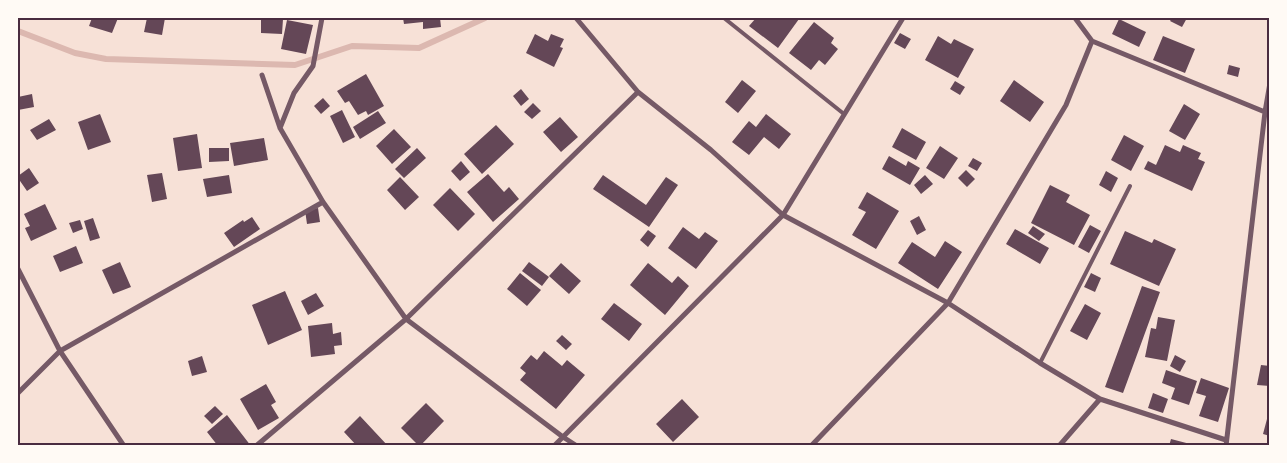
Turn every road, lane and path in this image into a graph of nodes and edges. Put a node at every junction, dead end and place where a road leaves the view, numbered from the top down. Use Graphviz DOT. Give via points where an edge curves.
graph roads {
  1 [pos="322,18"];
  2 [pos="576,18"];
  3 [pos="724,18"];
  4 [pos="902,18"];
  5 [pos="1075,18"];
  6 [pos="1092,41"];
  7 [pos="262,75"];
  8 [pos="1270,83"];
  9 [pos="638,92"];
  10 [pos="1265,112"];
  11 [pos="844,114"];
  12 [pos="280,128"];
  13 [pos="1130,186"];
  14 [pos="322,202"];
  15 [pos="783,215"];
  16 [pos="18,270"];
  17 [pos="948,303"];
  18 [pos="406,319"];
  19 [pos="60,351"];
  20 [pos="1040,363"];
  21 [pos="18,393"];
  22 [pos="1100,399"];
  23 [pos="563,437"];
  24 [pos="1226,443"];
  25 [pos="124,446"];
  26 [pos="256,446"];
  27 [pos="554,446"];
  28 [pos="577,446"];
  29 [pos="811,446"];
  30 [pos="1059,446"];
  1 -- 12 [label="street" via="313,66 294,93"];
  2 -- 9 [label="street"];
  3 -- 11 [label="lane"];
  4 -- 11 [label="street"];
  5 -- 6 [label="street"];
  6 -- 10 [label="street"];
  6 -- 17 [label="street" via="1066,105"];
  7 -- 12 [label="street"];
  8 -- 10 [label="street"];
  9 -- 15 [label="street"];
  9 -- 18 [label="street"];
  10 -- 24 [label="street"];
  11 -- 15 [label="street"];
  12 -- 14 [label="street"];
  13 -- 20 [label="lane"];
  14 -- 18 [label="street"];
  14 -- 19 [label="street"];
  15 -- 17 [label="street"];
  15 -- 23 [label="street"];
  16 -- 19 [label="street"];
  17 -- 20 [label="street"];
  17 -- 29 [label="street"];
  18 -- 23 [label="street"];
  18 -- 26 [label="street"];
  19 -- 21 [label="street"];
  19 -- 25 [label="street"];
  20 -- 22 [label="street"];
  22 -- 24 [label="street"];
  22 -- 30 [label="street"];
  23 -- 27 [label="street"];
  23 -- 28 [label="street"];
}
